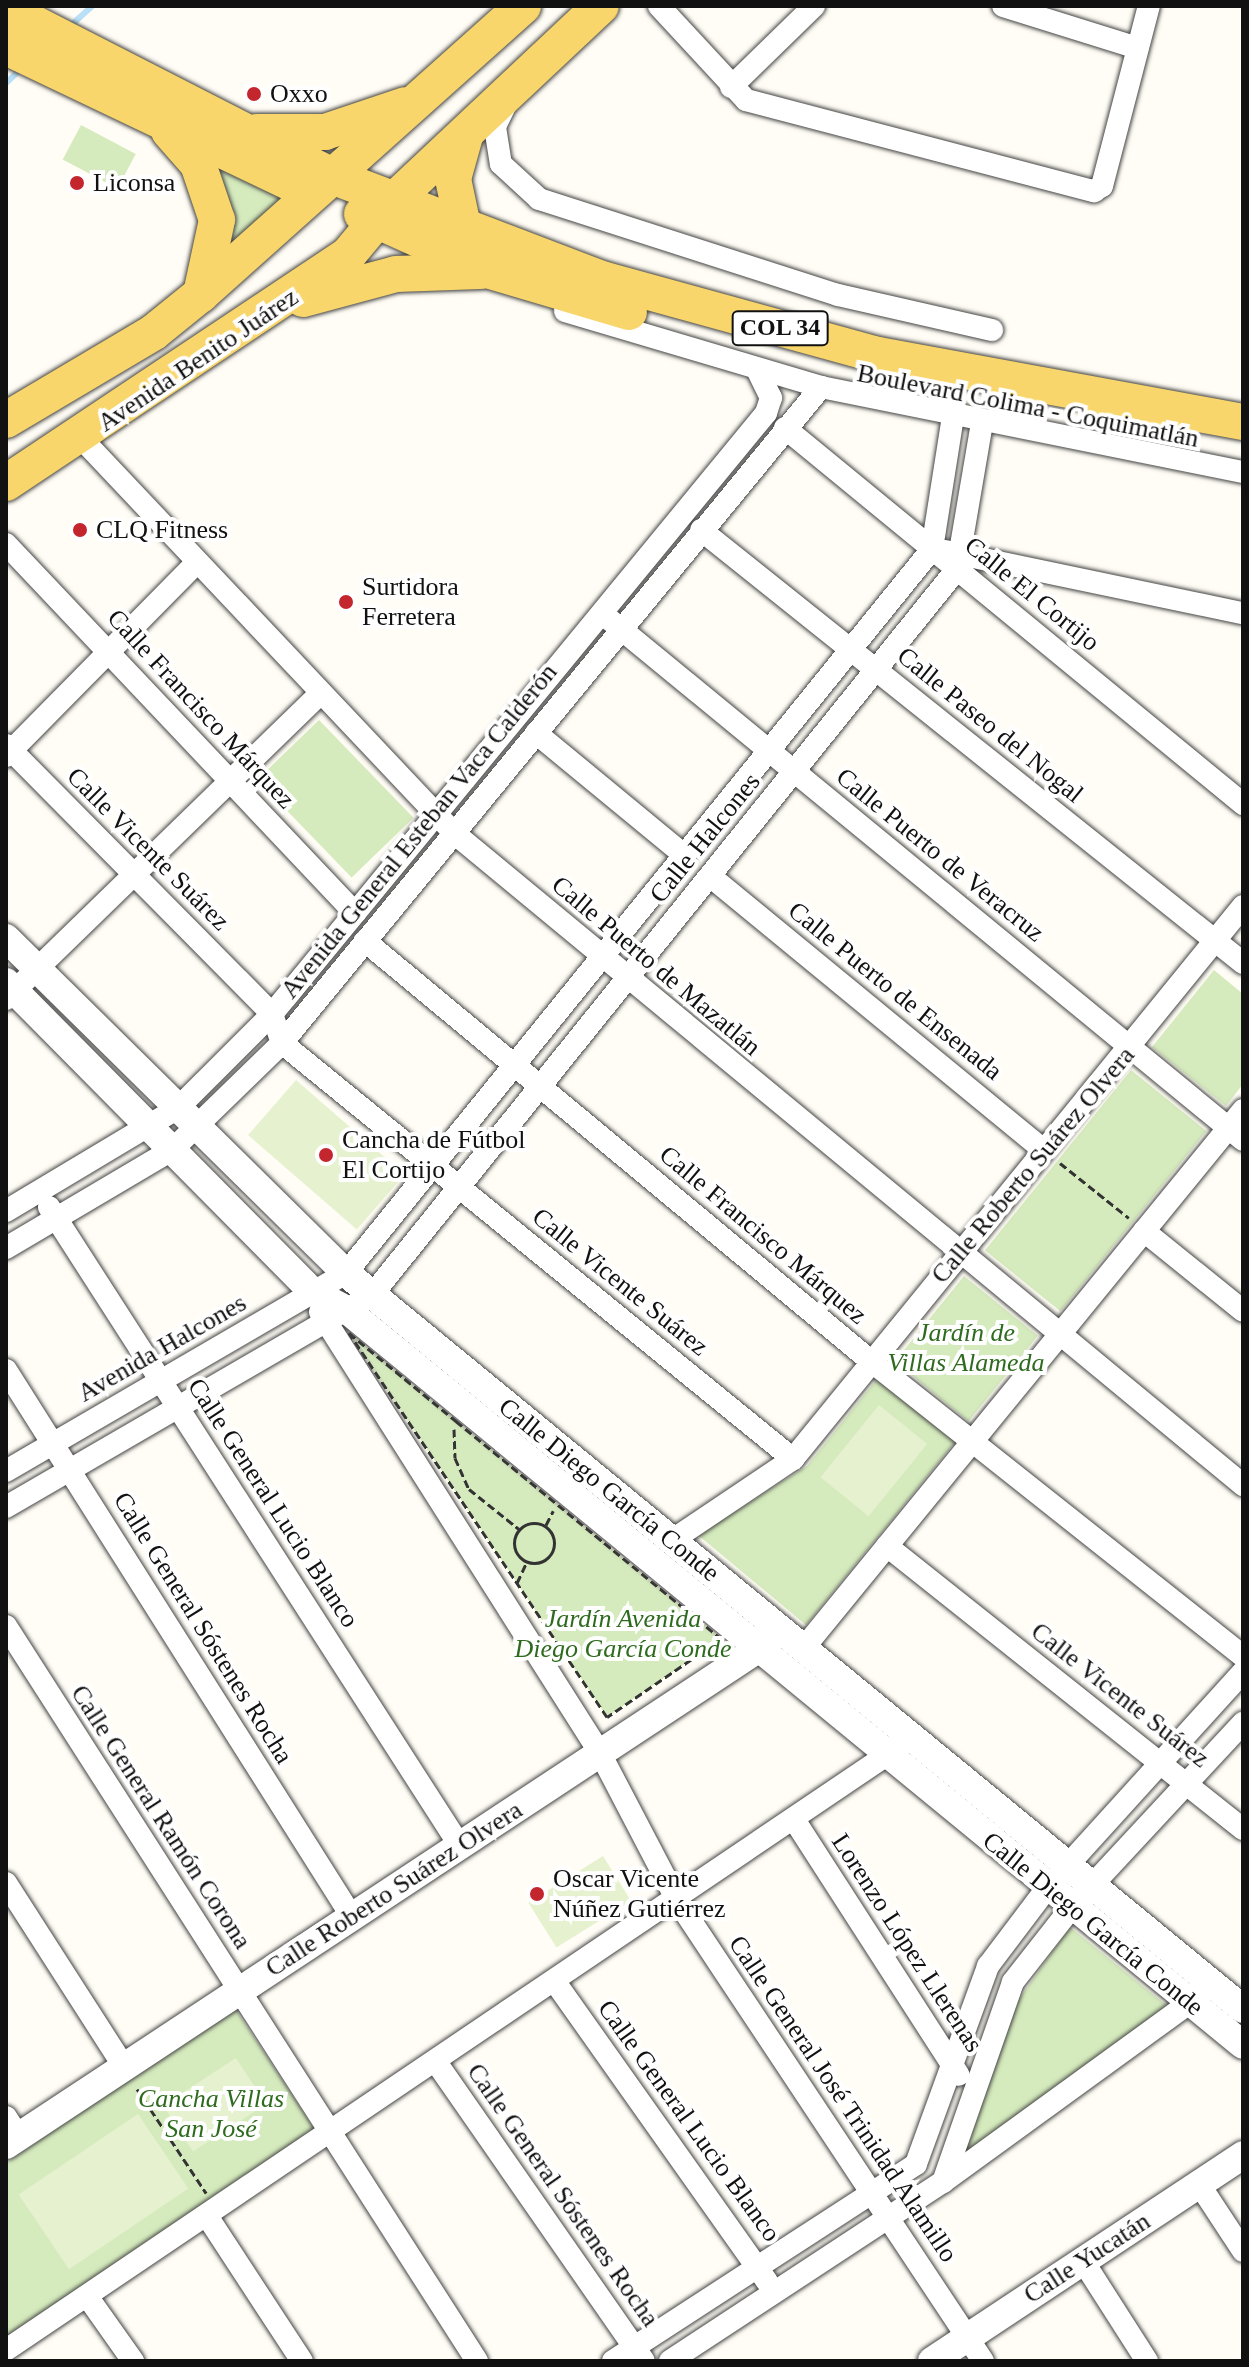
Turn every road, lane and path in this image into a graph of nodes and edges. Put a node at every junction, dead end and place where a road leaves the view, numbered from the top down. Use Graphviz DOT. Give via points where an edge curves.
graph roads {
  1 [pos="523,6"];
  2 [pos="601,6"];
  3 [pos="659,6"];
  4 [pos="814,6"];
  5 [pos="1003,6"];
  6 [pos="1149,6"];
  7 [pos="14,26"];
  8 [pos="1138,48"];
  9 [pos="519,83"];
  10 [pos="731,87"];
  11 [pos="426,98"];
  12 [pos="163,124"];
  13 [pos="242,132"];
  14 [pos="466,134"];
  15 [pos="323,185"];
  16 [pos="385,211"];
  17 [pos="464,231"];
  18 [pos="487,270"];
  19 [pos="201,294"];
  20 [pos="286,303"];
  21 [pos="992,330"];
  22 [pos="757,369"];
  23 [pos="821,387"];
  24 [pos="953,417"];
  25 [pos="6,420"];
  26 [pos="1243,422"];
  27 [pos="982,423"];
  28 [pos="785,428"];
  29 [pos="81,438"];
  30 [pos="1243,447"];
  31 [pos="1243,472"];
  32 [pos="6,483"];
  33 [pos="701,530"];
  34 [pos="6,544"];
  35 [pos="932,549"];
  36 [pos="197,562"];
  37 [pos="958,562"];
  38 [pos="602,613"];
  39 [pos="1239,615"];
  40 [pos="621,629"];
  41 [pos="850,649"];
  42 [pos="109,652"];
  43 [pos="876,670"];
  44 [pos="321,693"];
  45 [pos="536,733"];
  46 [pos="769,750"];
  47 [pos="8,751"];
  48 [pos="485,756"];
  49 [pos="504,771"];
  50 [pos="794,771"];
  51 [pos="232,782"];
  52 [pos="1243,804"];
  53 [pos="436,815"];
  54 [pos="454,833"];
  55 [pos="684,855"];
  56 [pos="710,876"];
  57 [pos="136,877"];
  58 [pos="1243,906"];
  59 [pos="355,913"];
  60 [pos="6,938"];
  61 [pos="365,941"];
  62 [pos="1215,941"];
  63 [pos="601,958"];
  64 [pos="1243,963"];
  65 [pos="41,972"];
  66 [pos="627,979"];
  67 [pos="10,991"];
  68 [pos="272,1014"];
  69 [pos="282,1043"];
  70 [pos="1130,1047"];
  71 [pos="515,1064"];
  72 [pos="541,1086"];
  73 [pos="1243,1110"];
  74 [pos="187,1117"];
  75 [pos="148,1126"];
  76 [pos="1236,1134"];
  77 [pos="172,1150"];
  78 [pos="1044,1150"];
  79 [pos="433,1166"];
  80 [pos="459,1188"];
  81 [pos="39,1191"];
  82 [pos="6,1211"];
  83 [pos="57,1218"];
  84 [pos="1144,1231"];
  85 [pos="6,1248"];
  86 [pos="958,1254"];
  87 [pos="346,1273"];
  88 [pos="313,1292"];
  89 [pos="372,1295"];
  90 [pos="1243,1311"];
  91 [pos="335,1316"];
  92 [pos="1058,1337"];
  93 [pos="872,1362"];
  94 [pos="6,1370"];
  95 [pos="161,1381"];
  96 [pos="178,1408"];
  97 [pos="456,1421"];
  98 [pos="972,1443"];
  99 [pos="53,1444"];
  100 [pos="793,1459"];
  101 [pos="69,1470"];
  102 [pos="6,1471"];
  103 [pos="1243,1485"];
  104 [pos="452,1486"];
  105 [pos="470,1490"];
  106 [pos="557,1504"];
  107 [pos="6,1507"];
  108 [pos="546,1526"];
  109 [pos="519,1529"];
  110 [pos="671,1541"];
  111 [pos="887,1546"];
  112 [pos="527,1562"];
  113 [pos="517,1583"];
  114 [pos="6,1626"];
  115 [pos="775,1626"];
  116 [pos="758,1649"];
  117 [pos="803,1649"];
  118 [pos="1243,1656"];
  119 [pos="1243,1672"];
  120 [pos="1243,1723"];
  121 [pos="909,1737"];
  122 [pos="600,1753"];
  123 [pos="889,1758"];
  124 [pos="1164,1765"];
  125 [pos="1190,1787"];
  126 [pos="795,1821"];
  127 [pos="1243,1829"];
  128 [pos="460,1846"];
  129 [pos="1068,1867"];
  130 [pos="6,1883"];
  131 [pos="1091,1886"];
  132 [pos="1047,1888"];
  133 [pos="677,1900"];
  134 [pos="1071,1908"];
  135 [pos="352,1917"];
  136 [pos="555,1982"];
  137 [pos="1211,1983"];
  138 [pos="240,1991"];
  139 [pos="1193,2005"];
  140 [pos="1243,2009"];
  141 [pos="1243,2045"];
  142 [pos="436,2062"];
  143 [pos="954,2068"];
  144 [pos="136,2072"];
  145 [pos="973,2096"];
  146 [pos="330,2132"];
  147 [pos="10,2133"];
  148 [pos="1243,2155"];
  149 [pos="943,2182"];
  150 [pos="1199,2184"];
  151 [pos="221,2187"];
  152 [pos="872,2194"];
  153 [pos="207,2216"];
  154 [pos="890,2219"];
  155 [pos="1243,2251"];
  156 [pos="1083,2261"];
  157 [pos="760,2268"];
  158 [pos="776,2294"];
  159 [pos="87,2296"];
  160 [pos="968,2337"];
  161 [pos="6,2350"];
  162 [pos="639,2354"];
  163 [pos="133,2361"];
  164 [pos="302,2361"];
  165 [pos="477,2361"];
  166 [pos="613,2361"];
  167 [pos="670,2361"];
  168 [pos="932,2361"];
  169 [pos="983,2361"];
  170 [pos="1147,2361"];
  1 -- 11 [label="main road, Avenida Benito Juárez"];
  2 -- 9 [label="main road, Avenida Benito Juárez"];
  3 -- 10 [label="street"];
  4 -- 10 [label="street"];
  5 -- 8 [label="street"];
  6 -- 8 [label="street"];
  7 -- 12 [label="main road" via="50,70"];
  7 -- 13 [label="main road" via="83,52"];
  8 -- 10 [label="street" via="1102,186 1094,191 746,100"];
  9 -- 14 [label="main road, Avenida Benito Juárez"];
  9 -- 21 [label="street" via="502,110 495,146 513,178 539,199 838,295"];
  11 -- 13 [label="main road" via="325,132"];
  11 -- 15 [label="main road, Avenida Benito Juárez"];
  12 -- 15 [label="main road"];
  12 -- 19 [label="main road" via="210,190 217,220"];
  13 -- 15 [label="main road"];
  14 -- 16 [label="main road, Avenida Benito Juárez"];
  14 -- 17 [label="main road" via="453,179"];
  15 -- 16 [label="main road, Boulevard Colima - Coquimatlán / COL 34"];
  15 -- 19 [label="main road, Avenida Benito Juárez"];
  16 -- 17 [label="main road, Boulevard Colima - Coquimatlán / COL 34"];
  16 -- 18 [label="main road, Boulevard Colima - Coquimatlán / COL 34"];
  16 -- 20 [label="main road, Avenida Benito Juárez" via="348,255"];
  17 -- 26 [label="main road, Boulevard Colima - Coquimatlán / COL 34" via="605,280 878,355"];
  18 -- 20 [label="main road" via="396,274"];
  18 -- 22 [label="street" via="520,296"];
  18 -- 30 [label="main road, Boulevard Colima - Coquimatlán / COL 34" via="867,376"];
  19 -- 25 [label="main road, Avenida Benito Juárez" via="154,332"];
  20 -- 29 [label="main road, Avenida Benito Juárez"];
  22 -- 23 [label="street"];
  22 -- 38 [label="street, Avenida General Esteban Vaca Calderón" via="771,398 766,413"];
  23 -- 24 [label="street"];
  23 -- 28 [label="street, Avenida General Esteban Vaca Calderón"];
  24 -- 27 [label="street"];
  24 -- 35 [label="street"];
  27 -- 31 [label="street"];
  27 -- 37 [label="street, Calle Halcones"];
  28 -- 33 [label="street, Avenida General Esteban Vaca Calderón"];
  28 -- 35 [label="street, Calle El Cortijo"];
  29 -- 32 [label="main road, Avenida Benito Juárez"];
  29 -- 36 [label="street, Calle Puerto de Mazatlán"];
  33 -- 40 [label="street, Avenida General Esteban Vaca Calderón"];
  33 -- 41 [label="street, Calle Paseo del Nogal"];
  34 -- 42 [label="street, Calle Francisco Márquez"];
  35 -- 37 [label="street"];
  35 -- 41 [label="street, Calle Halcones"];
  36 -- 42 [label="street"];
  36 -- 44 [label="street, Calle Puerto de Mazatlán"];
  37 -- 39 [label="street"];
  37 -- 43 [label="street, Calle Halcones"];
  37 -- 52 [label="street, Calle El Cortijo"];
  38 -- 40 [label="street, Calle Puerto de Veracruz"];
  38 -- 48 [label="street, Avenida General Esteban Vaca Calderón"];
  40 -- 45 [label="street, Avenida General Esteban Vaca Calderón"];
  40 -- 46 [label="street, Calle Puerto de Veracruz"];
  41 -- 43 [label="street, Calle Paseo del Nogal"];
  41 -- 46 [label="street, Calle Halcones"];
  42 -- 47 [label="street"];
  42 -- 51 [label="street, Calle Francisco Márquez"];
  43 -- 50 [label="street, Calle Halcones"];
  43 -- 62 [label="street, Calle Paseo del Nogal"];
  44 -- 51 [label="street"];
  44 -- 53 [label="street, Calle Puerto de Mazatlán"];
  45 -- 49 [label="street, Avenida General Esteban Vaca Calderón"];
  45 -- 55 [label="street"];
  46 -- 50 [label="street, Calle Puerto de Veracruz"];
  46 -- 55 [label="street, Calle Halcones"];
  47 -- 57 [label="street, Calle Vicente Suárez"];
  48 -- 49 [label="street"];
  48 -- 53 [label="street, Avenida General Esteban Vaca Calderón"];
  49 -- 54 [label="street, Avenida General Esteban Vaca Calderón"];
  50 -- 56 [label="street, Calle Halcones"];
  50 -- 70 [label="street, Calle Puerto de Veracruz"];
  51 -- 57 [label="street"];
  51 -- 59 [label="street, Calle Francisco Márquez"];
  53 -- 54 [label="street, Calle Puerto de Mazatlán"];
  53 -- 59 [label="street, Avenida General Esteban Vaca Calderón"];
  54 -- 61 [label="street, Avenida General Esteban Vaca Calderón"];
  54 -- 63 [label="street, Calle Puerto de Mazatlán"];
  55 -- 63 [label="street, Calle Halcones"];
  56 -- 66 [label="street, Calle Halcones"];
  56 -- 78 [label="street, Calle Puerto de Ensenada"];
  57 -- 65 [label="street"];
  57 -- 68 [label="street, Calle Vicente Suárez"];
  58 -- 62 [label="street, Calle Roberto Suárez Olvera"];
  59 -- 68 [label="street, Avenida General Esteban Vaca Calderón"];
  60 -- 65 [label="street, Calle Diego García Conde"];
  61 -- 69 [label="street, Avenida General Esteban Vaca Calderón"];
  61 -- 71 [label="street, Calle Francisco Márquez"];
  62 -- 64 [label="street, Calle Paseo del Nogal"];
  62 -- 70 [label="street, Calle Roberto Suárez Olvera"];
  63 -- 66 [label="street, Calle Puerto de Mazatlán"];
  63 -- 71 [label="street, Calle Halcones"];
  65 -- 67 [label="street"];
  65 -- 74 [label="street, Calle Diego García Conde"];
  66 -- 72 [label="street, Calle Halcones"];
  66 -- 86 [label="street, Calle Puerto de Mazatlán"];
  67 -- 75 [label="street, Calle Diego García Conde"];
  68 -- 69 [label="street, Calle Vicente Suárez"];
  68 -- 74 [label="street, Avenida General Esteban Vaca Calderón"];
  69 -- 74 [label="street, Avenida General Esteban Vaca Calderón"];
  69 -- 79 [label="street, Calle Vicente Suárez"];
  70 -- 76 [label="street, Calle Puerto de Veracruz"];
  70 -- 78 [label="street, Calle Roberto Suárez Olvera"];
  71 -- 72 [label="street, Calle Francisco Márquez"];
  71 -- 79 [label="street, Calle Halcones"];
  72 -- 80 [label="street, Calle Halcones"];
  72 -- 93 [label="street, Calle Francisco Márquez"];
  73 -- 76 [label="street"];
  74 -- 75 [label="street, Avenida General Esteban Vaca Calderón"];
  74 -- 77 [label="street, Avenida General Esteban Vaca Calderón"];
  74 -- 87 [label="street, Calle Diego García Conde"];
  75 -- 77 [label="street, Calle Diego García Conde"];
  75 -- 81 [label="street, Avenida General Esteban Vaca Calderón"];
  76 -- 84 [label="street"];
  77 -- 83 [label="street, Avenida General Esteban Vaca Calderón"];
  77 -- 88 [label="street, Calle Diego García Conde"];
  78 -- 84 [label="path"];
  78 -- 86 [label="street, Calle Roberto Suárez Olvera"];
  79 -- 80 [label="street, Calle Vicente Suárez"];
  79 -- 87 [label="street, Calle Halcones"];
  80 -- 89 [label="street, Calle Halcones"];
  80 -- 100 [label="street, Calle Vicente Suárez"];
  81 -- 82 [label="street, Avenida General Esteban Vaca Calderón"];
  81 -- 83 [label="street, Calle General Lucio Blanco"];
  83 -- 85 [label="street, Avenida General Esteban Vaca Calderón"];
  83 -- 95 [label="street, Calle General Lucio Blanco"];
  84 -- 90 [label="street"];
  84 -- 92 [label="street"];
  86 -- 92 [label="street, Calle Puerto de Mazatlán"];
  86 -- 93 [label="street, Calle Roberto Suárez Olvera"];
  87 -- 88 [label="street, Avenida Halcones"];
  87 -- 89 [label="street, Calle Diego García Conde"];
  88 -- 91 [label="street, Calle Diego García Conde"];
  88 -- 95 [label="street, Avenida Halcones"];
  89 -- 91 [label="street"];
  89 -- 110 [label="street, Calle Diego García Conde"];
  91 -- 96 [label="street"];
  91 -- 116 [label="street, Calle Diego García Conde"];
  91 -- 122 [label="street, Calle General José Trinidad Alamillo"];
  92 -- 98 [label="street"];
  92 -- 103 [label="street, Calle Puerto de Mazatlán"];
  93 -- 98 [label="street, Calle Francisco Márquez"];
  93 -- 100 [label="street, Calle Roberto Suárez Olvera"];
  94 -- 99 [label="street, Calle General Sóstenes Rocha"];
  95 -- 96 [label="street, Calle General Lucio Blanco"];
  95 -- 99 [label="street, Avenida Halcones"];
  96 -- 101 [label="street"];
  96 -- 128 [label="street, Calle General Lucio Blanco"];
  97 -- 104 [label="path" via="349,1333"];
  97 -- 105 [label="path" via="455,1458"];
  97 -- 106 [label="path"];
  98 -- 111 [label="street"];
  98 -- 118 [label="street, Calle Francisco Márquez"];
  99 -- 101 [label="street, Calle General Sóstenes Rocha"];
  99 -- 102 [label="street, Avenida Halcones"];
  100 -- 110 [label="street, Calle Roberto Suárez Olvera"];
  101 -- 107 [label="street"];
  101 -- 135 [label="street, Calle General Sóstenes Rocha"];
  104 -- 105 [label="path"];
  104 -- 113 [label="path"];
  105 -- 109 [label="path"];
  106 -- 108 [label="path"];
  106 -- 113 [label="path" via="721,1639 607,1717"];
  108 -- 109 [label="path"];
  108 -- 112 [label="path" via="553,1551 544,1561"];
  109 -- 112 [label="path" via="514,1545"];
  110 -- 115 [label="street, Calle Diego García Conde"];
  111 -- 117 [label="street"];
  111 -- 124 [label="street, Calle Vicente Suárez"];
  112 -- 113 [label="path"];
  114 -- 138 [label="street, Calle General Ramón Corona"];
  115 -- 116 [label="street, Calle Roberto Suárez Olvera"];
  115 -- 117 [label="street, Calle Diego García Conde"];
  116 -- 122 [label="street, Calle Roberto Suárez Olvera"];
  116 -- 123 [label="street, Calle Diego García Conde"];
  117 -- 121 [label="street, Calle Diego García Conde"];
  119 -- 124 [label="street"];
  120 -- 125 [label="street"];
  121 -- 123 [label="street"];
  121 -- 129 [label="street, Calle Diego García Conde"];
  122 -- 128 [label="street, Calle Roberto Suárez Olvera"];
  122 -- 133 [label="street, Calle General José Trinidad Alamillo"];
  123 -- 126 [label="street"];
  123 -- 132 [label="street, Calle Diego García Conde"];
  124 -- 125 [label="street, Calle Vicente Suárez"];
  124 -- 129 [label="street"];
  125 -- 127 [label="street, Calle Vicente Suárez"];
  125 -- 131 [label="street"];
  126 -- 133 [label="street"];
  126 -- 143 [label="street, Lorenzo López Llerenas"];
  128 -- 135 [label="street, Calle Roberto Suárez Olvera"];
  129 -- 131 [label="street, Calle Diego García Conde"];
  129 -- 132 [label="street"];
  130 -- 144 [label="street"];
  131 -- 134 [label="street"];
  131 -- 137 [label="street, Calle Diego García Conde"];
  132 -- 134 [label="street, Calle Diego García Conde"];
  132 -- 143 [label="street" via="988,1966"];
  133 -- 136 [label="street"];
  133 -- 152 [label="street, Calle General José Trinidad Alamillo"];
  134 -- 139 [label="street, Calle Diego García Conde"];
  134 -- 145 [label="street" via="1013,1982"];
  135 -- 138 [label="street, Calle Roberto Suárez Olvera"];
  136 -- 142 [label="street"];
  136 -- 157 [label="street, Calle General Lucio Blanco"];
  137 -- 139 [label="street"];
  137 -- 140 [label="street, Calle Diego García Conde"];
  138 -- 144 [label="street, Calle Roberto Suárez Olvera"];
  138 -- 146 [label="street, Calle General Ramón Corona"];
  139 -- 141 [label="street, Calle Diego García Conde"];
  139 -- 149 [label="street"];
  142 -- 146 [label="street"];
  142 -- 162 [label="street, Calle General Sóstenes Rocha"];
  143 -- 145 [label="street, Lorenzo López Llerenas"];
  143 -- 152 [label="street" via="916,2164"];
  144 -- 147 [label="street, Calle Roberto Suárez Olvera"];
  144 -- 151 [label="path" via="135,2086 208,2196"];
  145 -- 149 [label="street"];
  146 -- 153 [label="street"];
  146 -- 165 [label="street, Calle General Ramón Corona"];
  148 -- 150 [label="street, Calle Yucatán"];
  149 -- 154 [label="street"];
  150 -- 155 [label="street"];
  150 -- 156 [label="street, Calle Yucatán"];
  152 -- 154 [label="street, Calle General José Trinidad Alamillo"];
  152 -- 157 [label="street"];
  153 -- 159 [label="street"];
  153 -- 164 [label="street"];
  154 -- 158 [label="street"];
  154 -- 160 [label="street, Calle General José Trinidad Alamillo"];
  156 -- 160 [label="street, Calle Yucatán"];
  156 -- 170 [label="street"];
  157 -- 158 [label="street, Calle General Lucio Blanco"];
  157 -- 162 [label="street"];
  158 -- 167 [label="street"];
  159 -- 161 [label="street"];
  159 -- 163 [label="street"];
  160 -- 168 [label="street, Calle Yucatán"];
  160 -- 169 [label="street, Calle General José Trinidad Alamillo"];
  162 -- 166 [label="street"];
}
